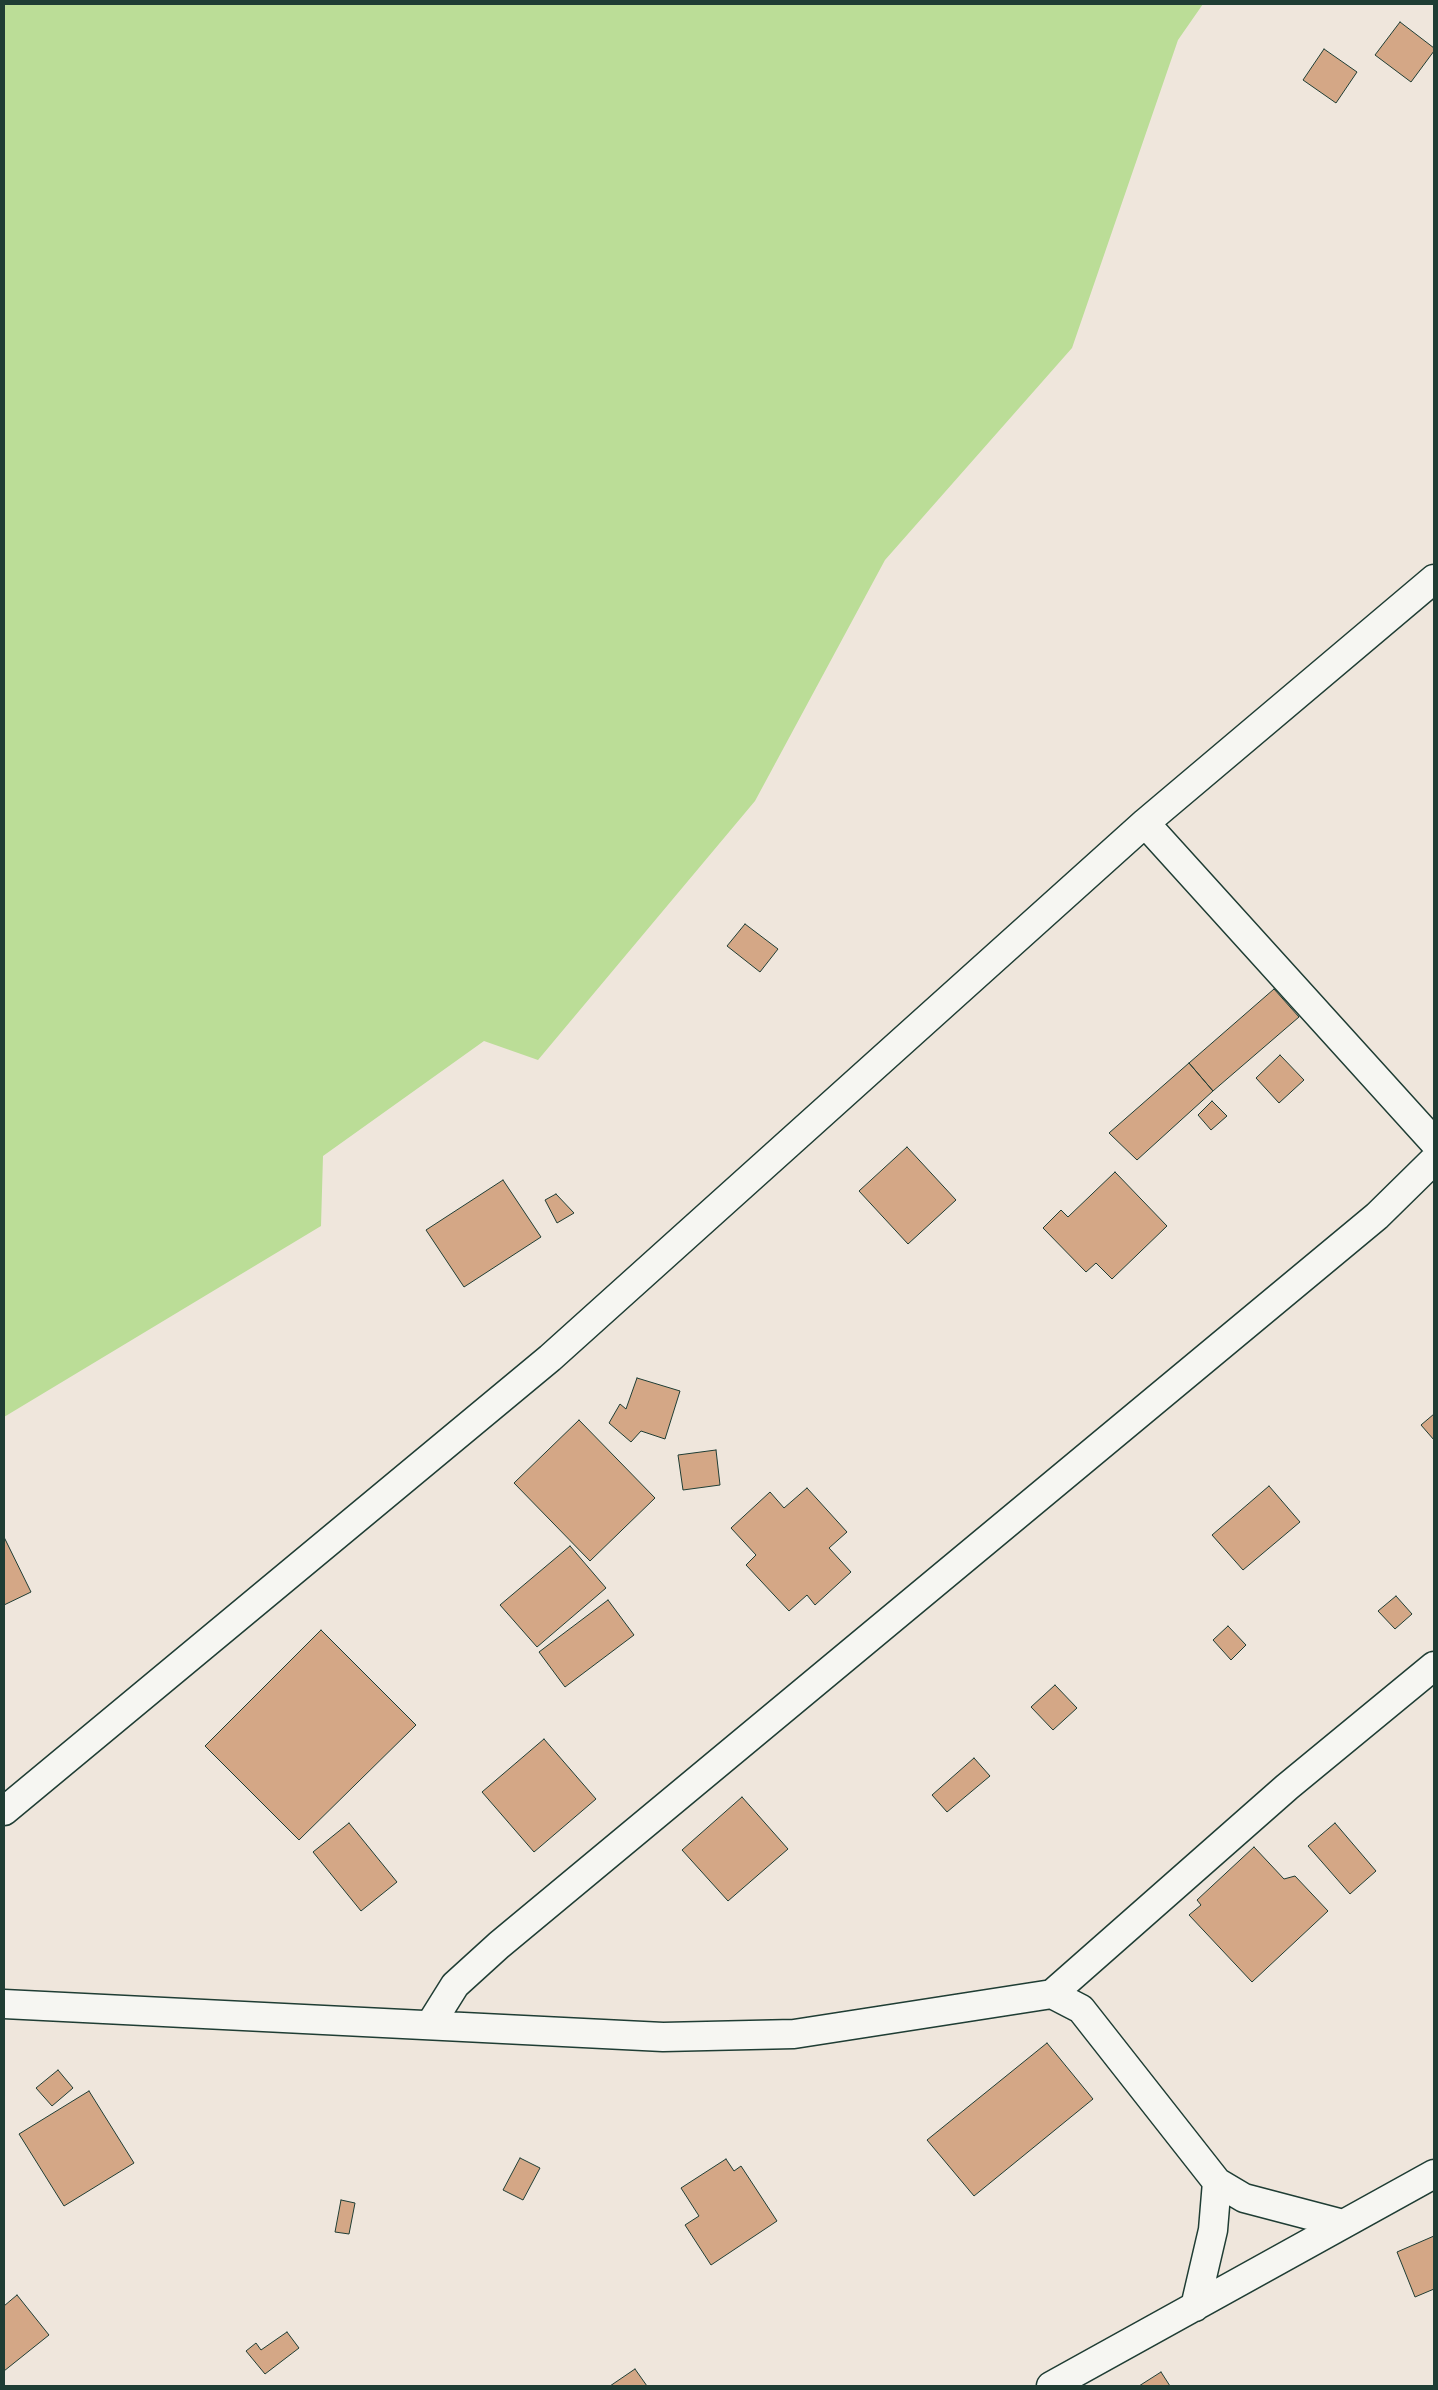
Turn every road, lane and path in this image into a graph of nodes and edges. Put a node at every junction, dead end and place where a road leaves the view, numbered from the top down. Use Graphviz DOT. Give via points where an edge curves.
graph roads {
  1 [pos="1434,579"];
  2 [pos="1145,823"];
  3 [pos="1434,1142"];
  4 [pos="1434,1160"];
  5 [pos="1434,1666"];
  6 [pos="4,1811"];
  7 [pos="1052,1994"];
  8 [pos="4,2004"];
  9 [pos="430,2025"];
  10 [pos="1434,2174"];
  11 [pos="1217,2182"];
  12 [pos="1343,2224"];
  13 [pos="1195,2307"];
  14 [pos="1051,2386"];
  1 -- 2 [label="street"];
  2 -- 3 [label="street"];
  2 -- 6 [label="street" via="550,1358"];
  4 -- 9 [label="street" via="1377,1216 499,1945 455,1985"];
  5 -- 7 [label="street" via="1287,1787"];
  7 -- 9 [label="street" via="794,2034 663,2037"];
  7 -- 11 [label="street" via="1081,2009"];
  8 -- 9 [label="street"];
  10 -- 12 [label="street"];
  11 -- 12 [label="street" via="1244,2198"];
  11 -- 13 [label="street" via="1213,2230"];
  12 -- 13 [label="street"];
  13 -- 14 [label="street"];
}
